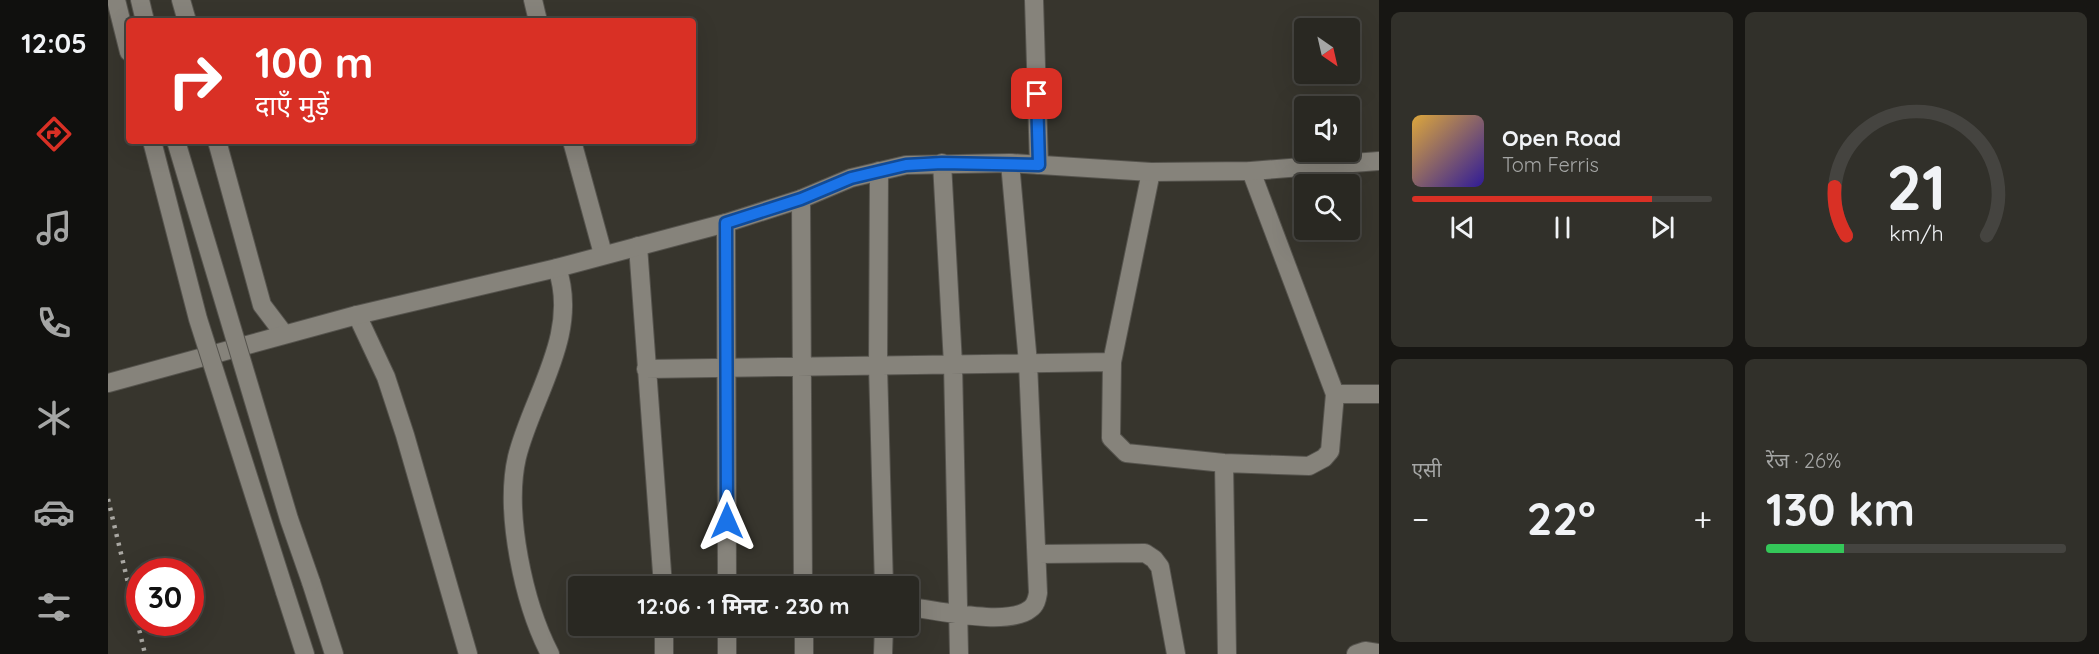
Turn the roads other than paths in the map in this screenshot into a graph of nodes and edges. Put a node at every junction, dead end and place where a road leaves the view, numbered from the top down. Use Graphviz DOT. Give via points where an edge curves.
graph roads {
  1 [pos="116,0"];
  2 [pos="140,0"];
  3 [pos="182,0"];
  4 [pos="533,0"];
  5 [pos="1034,0"];
  6 [pos="144,18"];
  7 [pos="186,18"];
  8 [pos="537,18"];
  9 [pos="126,40"];
  10 [pos="153,144"];
  11 [pos="177,144"];
  12 [pos="218,144"];
  13 [pos="573,144"];
  14 [pos="1379,160"];
  15 [pos="942,163"];
  16 [pos="1010,163"];
  17 [pos="1039,165"];
  18 [pos="879,171"];
  19 [pos="1251,171"];
  20 [pos="1151,172"];
  21 [pos="801,199"];
  22 [pos="726,223"];
  23 [pos="638,246"];
  24 [pos="603,254"];
  25 [pos="557,268"];
  26 [pos="357,315"];
  27 [pos="285,334"];
  28 [pos="1112,362"];
  29 [pos="1028,363"];
  30 [pos="953,364"];
  31 [pos="878,366"];
  32 [pos="802,367"];
  33 [pos="726,368"];
  34 [pos="646,369"];
  35 [pos="108,383"];
  36 [pos="1335,394"];
  37 [pos="1379,394"];
  38 [pos="1224,463"];
  39 [pos="1037,554"];
  40 [pos="662,576"];
  41 [pos="727,576"];
  42 [pos="803,576"];
  43 [pos="884,576"];
  44 [pos="919,608"];
  45 [pos="959,613"];
  46 [pos="664,636"];
  47 [pos="727,636"];
  48 [pos="804,636"];
  49 [pos="883,636"];
  50 [pos="1378,650"];
  51 [pos="305,654"];
  52 [pos="334,654"];
  53 [pos="468,654"];
  54 [pos="550,654"];
  55 [pos="664,654"];
  56 [pos="727,654"];
  57 [pos="804,654"];
  58 [pos="882,654"];
  59 [pos="959,654"];
  60 [pos="1176,654"];
  61 [pos="1227,654"];
  62 [pos="1356,654"];
  1 -- 9 [label="street"];
  2 -- 6 [label="street"];
  3 -- 7 [label="street"];
  4 -- 8 [label="street"];
  5 -- 17 [label="street"];
  10 -- 51 [label="street, bridge" via="198,319"];
  11 -- 52 [label="street, bridge" via="288,519"];
  12 -- 27 [label="street" via="262,305"];
  13 -- 24 [label="street"];
  14 -- 19 [label="street"];
  15 -- 16 [label="street"];
  15 -- 18 [label="street"];
  15 -- 30 [label="street"];
  16 -- 17 [label="street"];
  16 -- 29 [label="street"];
  17 -- 20 [label="street"];
  18 -- 21 [label="street"];
  18 -- 31 [label="street"];
  19 -- 20 [label="street"];
  19 -- 36 [label="street"];
  20 -- 28 [label="street"];
  21 -- 22 [label="street"];
  21 -- 32 [label="street"];
  22 -- 23 [label="street"];
  22 -- 33 [label="street"];
  23 -- 24 [label="street"];
  23 -- 34 [label="street"];
  24 -- 25 [label="street"];
  25 -- 26 [label="street"];
  25 -- 54 [label="street" via="563,306 560,334 524,432 516,460 514,490 521,563 531,608"];
  26 -- 27 [label="street"];
  26 -- 53 [label="street" via="386,377 405,435"];
  27 -- 35 [label="street"];
  28 -- 29 [label="street"];
  28 -- 38 [label="street" via="1111,438 1117,446 1126,453"];
  29 -- 30 [label="street"];
  29 -- 39 [label="street"];
  30 -- 31 [label="street"];
  30 -- 45 [label="street"];
  31 -- 32 [label="street"];
  31 -- 43 [label="street"];
  32 -- 33 [label="street"];
  32 -- 42 [label="street"];
  33 -- 34 [label="street"];
  33 -- 41 [label="street"];
  34 -- 40 [label="street"];
  36 -- 37 [label="street"];
  36 -- 38 [label="street" via="1331,445 1324,458 1309,466"];
  38 -- 61 [label="street"];
  39 -- 45 [label="street" via="1038,593 1030,610 1003,618"];
  39 -- 60 [label="street" via="1145,554 1155,559 1160,567"];
  44 -- 45 [label="street"];
  45 -- 59 [label="street"];
  46 -- 55 [label="street"];
  47 -- 56 [label="street"];
  48 -- 57 [label="street"];
  49 -- 58 [label="street"];
  50 -- 62 [label="street"];
}
